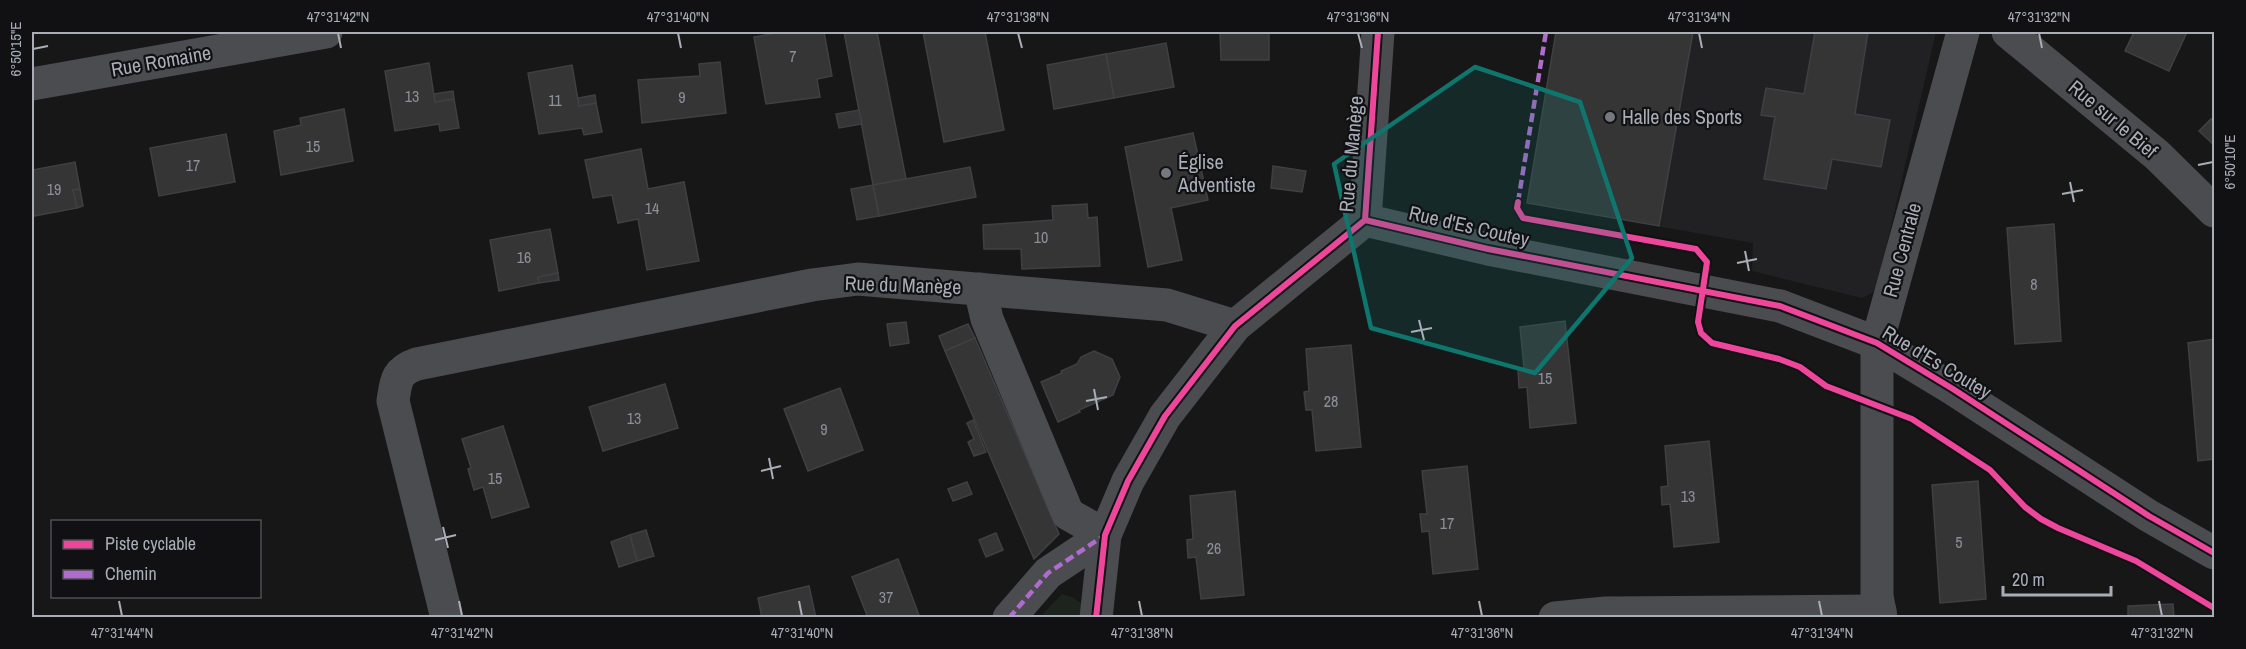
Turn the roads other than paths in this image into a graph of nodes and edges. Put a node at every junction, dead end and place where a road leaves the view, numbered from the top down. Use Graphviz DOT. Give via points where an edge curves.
graph roads {
  1 [pos="326,32"];
  2 [pos="1378,32"];
  3 [pos="1963,32"];
  4 [pos="2008,32"];
  5 [pos="32,84"];
  6 [pos="2214,211"];
  7 [pos="1365,220"];
  8 [pos="981,289"];
  9 [pos="1234,326"];
  10 [pos="1877,343"];
  11 [pos="1105,535"];
  12 [pos="2214,554"];
  13 [pos="1880,614"];
  14 [pos="447,618"];
  15 [pos="1009,618"];
  16 [pos="1096,618"];
  17 [pos="1555,618"];
  1 -- 5 [label="street, Rue Romaine"];
  2 -- 7 [label="street, Rue du Manège"];
  3 -- 10 [label="street, Rue Centrale"];
  4 -- 6 [label="street, Rue sur le Bief" via="2157,155"];
  7 -- 9 [label="street, Rue du Manège"];
  7 -- 10 [label="street, Rue d'Es Coutey" via="1488,249 1780,306"];
  8 -- 9 [label="street, Rue du Manège" via="1167,305"];
  8 -- 11 [label="street" via="987,319 1068,514"];
  8 -- 14 [label="street, Rue du Manège" via="858,279 812,285 405,368 396,380 393,401"];
  9 -- 11 [label="street" via="1165,416 1128,480"];
  10 -- 12 [label="street, Rue d'Es Coutey"];
  10 -- 13 [label="street, Rue Centrale"];
  11 -- 15 [label="street" via="1048,573"];
  11 -- 16 [label="street"];
  13 -- 17 [label="street" via="1618,613"];
}
